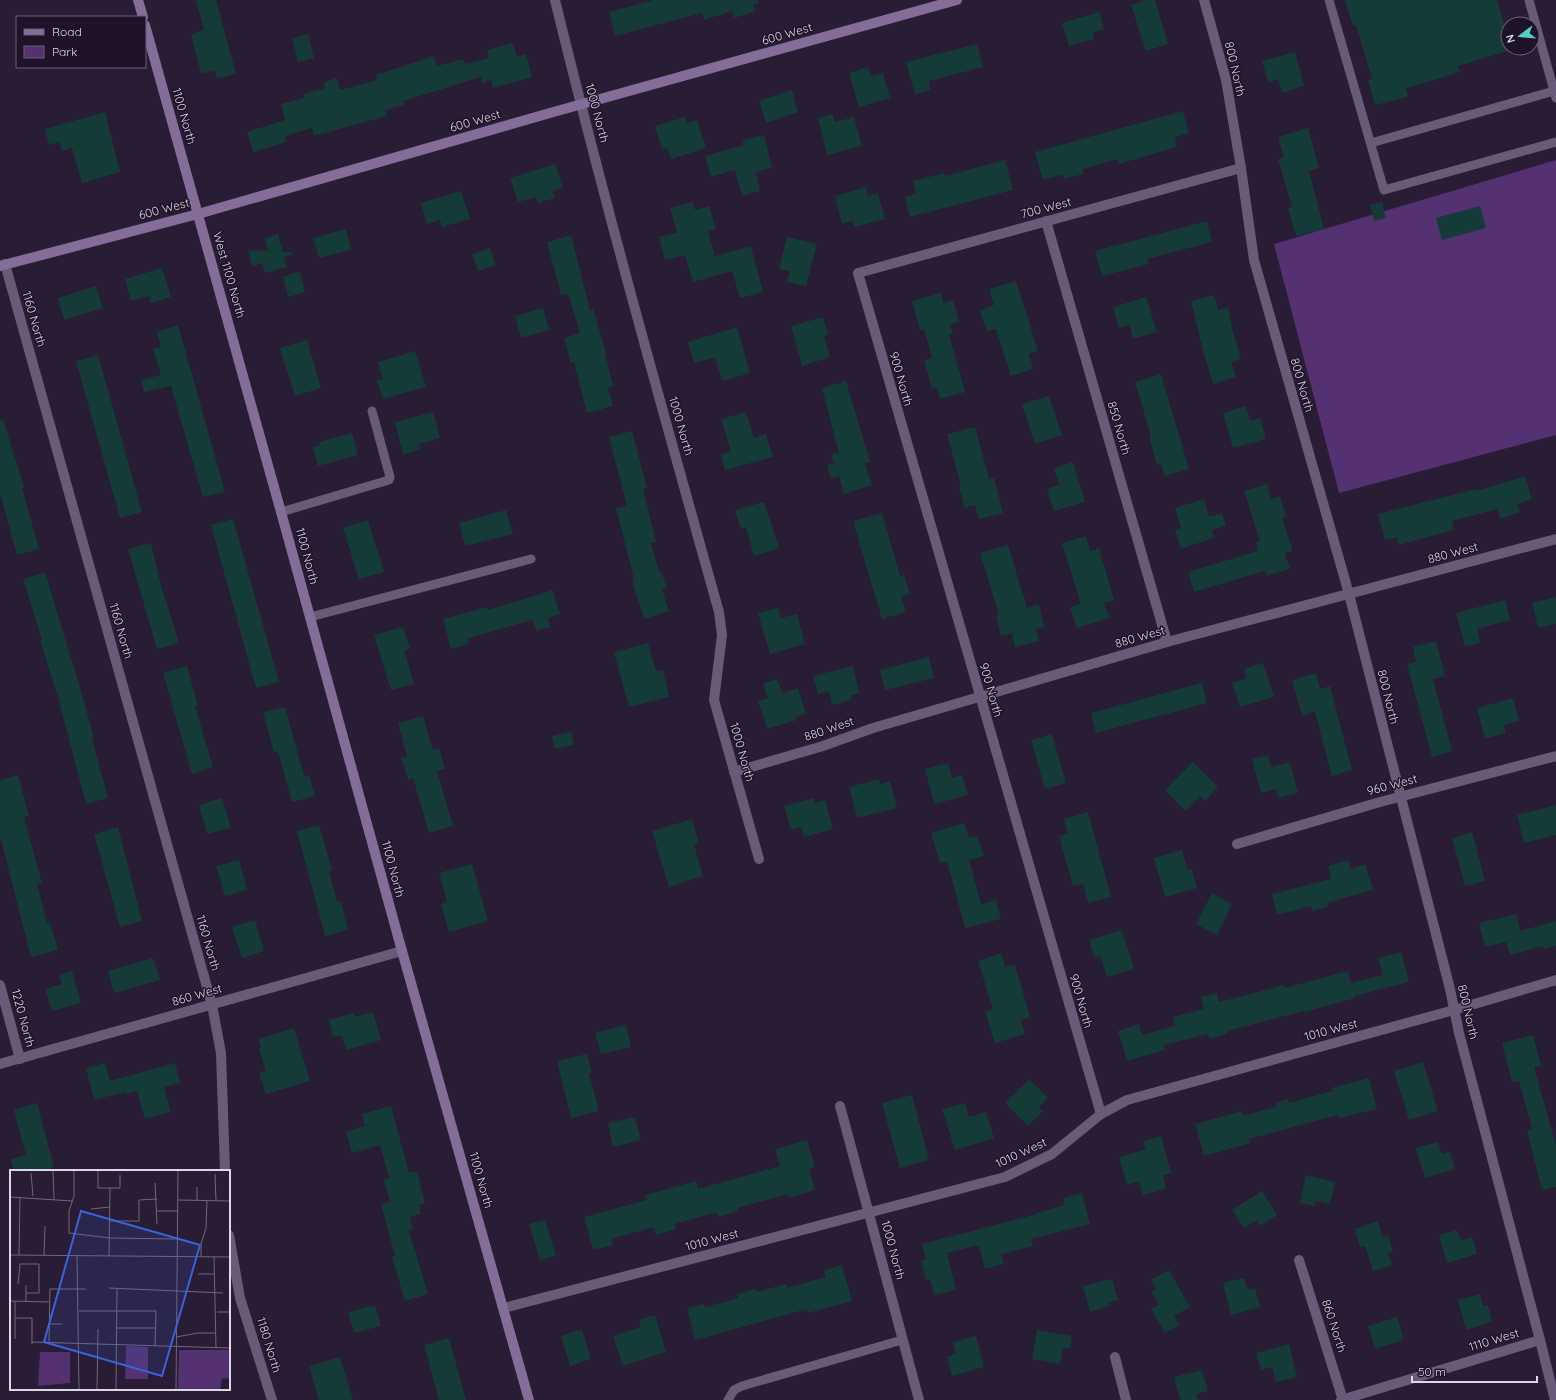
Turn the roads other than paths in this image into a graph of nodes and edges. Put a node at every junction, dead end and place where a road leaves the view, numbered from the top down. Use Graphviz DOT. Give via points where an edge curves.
graph roads {
  1 [pos="138,0"];
  2 [pos="555,0"];
  3 [pos="957,0"];
  4 [pos="1204,0"];
  5 [pos="1329,0"];
  6 [pos="1530,0"];
  7 [pos="143,16"];
  8 [pos="146,29"];
  9 [pos="1555,94"];
  10 [pos="580,105"];
  11 [pos="1556,142"];
  12 [pos="1371,143"];
  13 [pos="1241,168"];
  14 [pos="198,214"];
  15 [pos="1046,221"];
  16 [pos="3,265"];
  17 [pos="858,273"];
  18 [pos="234,343"];
  19 [pos="372,411"];
  20 [pos="281,512"];
  21 [pos="1556,539"];
  22 [pos="530,559"];
  23 [pos="1349,594"];
  24 [pos="310,617"];
  25 [pos="1167,642"];
  26 [pos="980,697"];
  27 [pos="1556,756"];
  28 [pos="734,772"];
  29 [pos="1400,797"];
  30 [pos="1237,844"];
  31 [pos="759,859"];
  32 [pos="402,951"];
  33 [pos="1556,980"];
  34 [pos="0,985"];
  35 [pos="212,1005"];
  36 [pos="1454,1010"];
  37 [pos="20,1059"];
  38 [pos="0,1064"];
  39 [pos="840,1106"];
  40 [pos="1101,1114"];
  41 [pos="226,1170"];
  42 [pos="870,1213"];
  43 [pos="230,1241"];
  44 [pos="1300,1260"];
  45 [pos="504,1308"];
  46 [pos="902,1340"];
  47 [pos="1540,1340"];
  48 [pos="1115,1357"];
  49 [pos="272,1400"];
  50 [pos="530,1400"];
  51 [pos="728,1400"];
  52 [pos="919,1400"];
  53 [pos="1126,1400"];
  54 [pos="1342,1400"];
  55 [pos="1555,1400"];
  1 -- 7 [label="main road"];
  2 -- 10 [label="street, 1000 North"];
  3 -- 10 [label="main road, 600 West"];
  4 -- 13 [label="street, 800 North" via="1226,80"];
  5 -- 12 [label="lane"];
  6 -- 9 [label="lane"];
  8 -- 14 [label="main road, 1100 North"];
  9 -- 12 [label="lane"];
  10 -- 14 [label="main road, 600 West"];
  10 -- 28 [label="street, 1000 North" via="719,612 722,635 714,700"];
  11 -- 12 [label="lane" via="1384,190"];
  13 -- 15 [label="street, 700 West"];
  13 -- 23 [label="street, 800 North" via="1254,260"];
  14 -- 16 [label="main road, 600 West"];
  14 -- 18 [label="main road, West 1100 North"];
  15 -- 17 [label="street, 700 West"];
  15 -- 25 [label="street, 850 North"];
  16 -- 35 [label="street, 1160 North"];
  17 -- 26 [label="street, 900 North"];
  18 -- 20 [label="main road, 1100 North"];
  19 -- 20 [label="lane" via="389,480"];
  20 -- 24 [label="main road, 1100 North"];
  21 -- 23 [label="street, 880 West"];
  22 -- 24 [label="lane"];
  23 -- 25 [label="street, 880 West"];
  23 -- 29 [label="street, 800 North"];
  24 -- 32 [label="main road, 1100 North"];
  25 -- 26 [label="street, 880 West"];
  26 -- 28 [label="street, 880 West"];
  26 -- 40 [label="street, 900 North"];
  27 -- 29 [label="street, 960 West"];
  28 -- 31 [label="street, 1000 North"];
  29 -- 30 [label="street, 960 West"];
  29 -- 36 [label="street, 800 North"];
  32 -- 35 [label="street, 860 West"];
  32 -- 45 [label="main road, 1100 North"];
  33 -- 36 [label="street, 1010 West"];
  34 -- 37 [label="street, 1220 North"];
  35 -- 37 [label="street, 860 West"];
  35 -- 41 [label="street, 1160 North" via="220,1053"];
  36 -- 40 [label="street, 1010 West" via="1128,1100"];
  36 -- 47 [label="street, 800 North"];
  37 -- 38 [label="street, 860 West"];
  39 -- 42 [label="street, 1000 North"];
  40 -- 42 [label="street, 1010 West" via="1052,1154 1005,1177"];
  42 -- 45 [label="street, 1010 West"];
  42 -- 46 [label="street, 1000 North"];
  43 -- 49 [label="street, 1180 North" via="240,1298"];
  44 -- 54 [label="street, 860 North"];
  45 -- 50 [label="main road, 1100 North"];
  46 -- 51 [label="lane" via="742,1386 734,1390"];
  46 -- 52 [label="street, 1000 North"];
  47 -- 54 [label="street, 1110 West"];
  47 -- 55 [label="street, 800 North"];
  48 -- 53 [label="street"];
}
